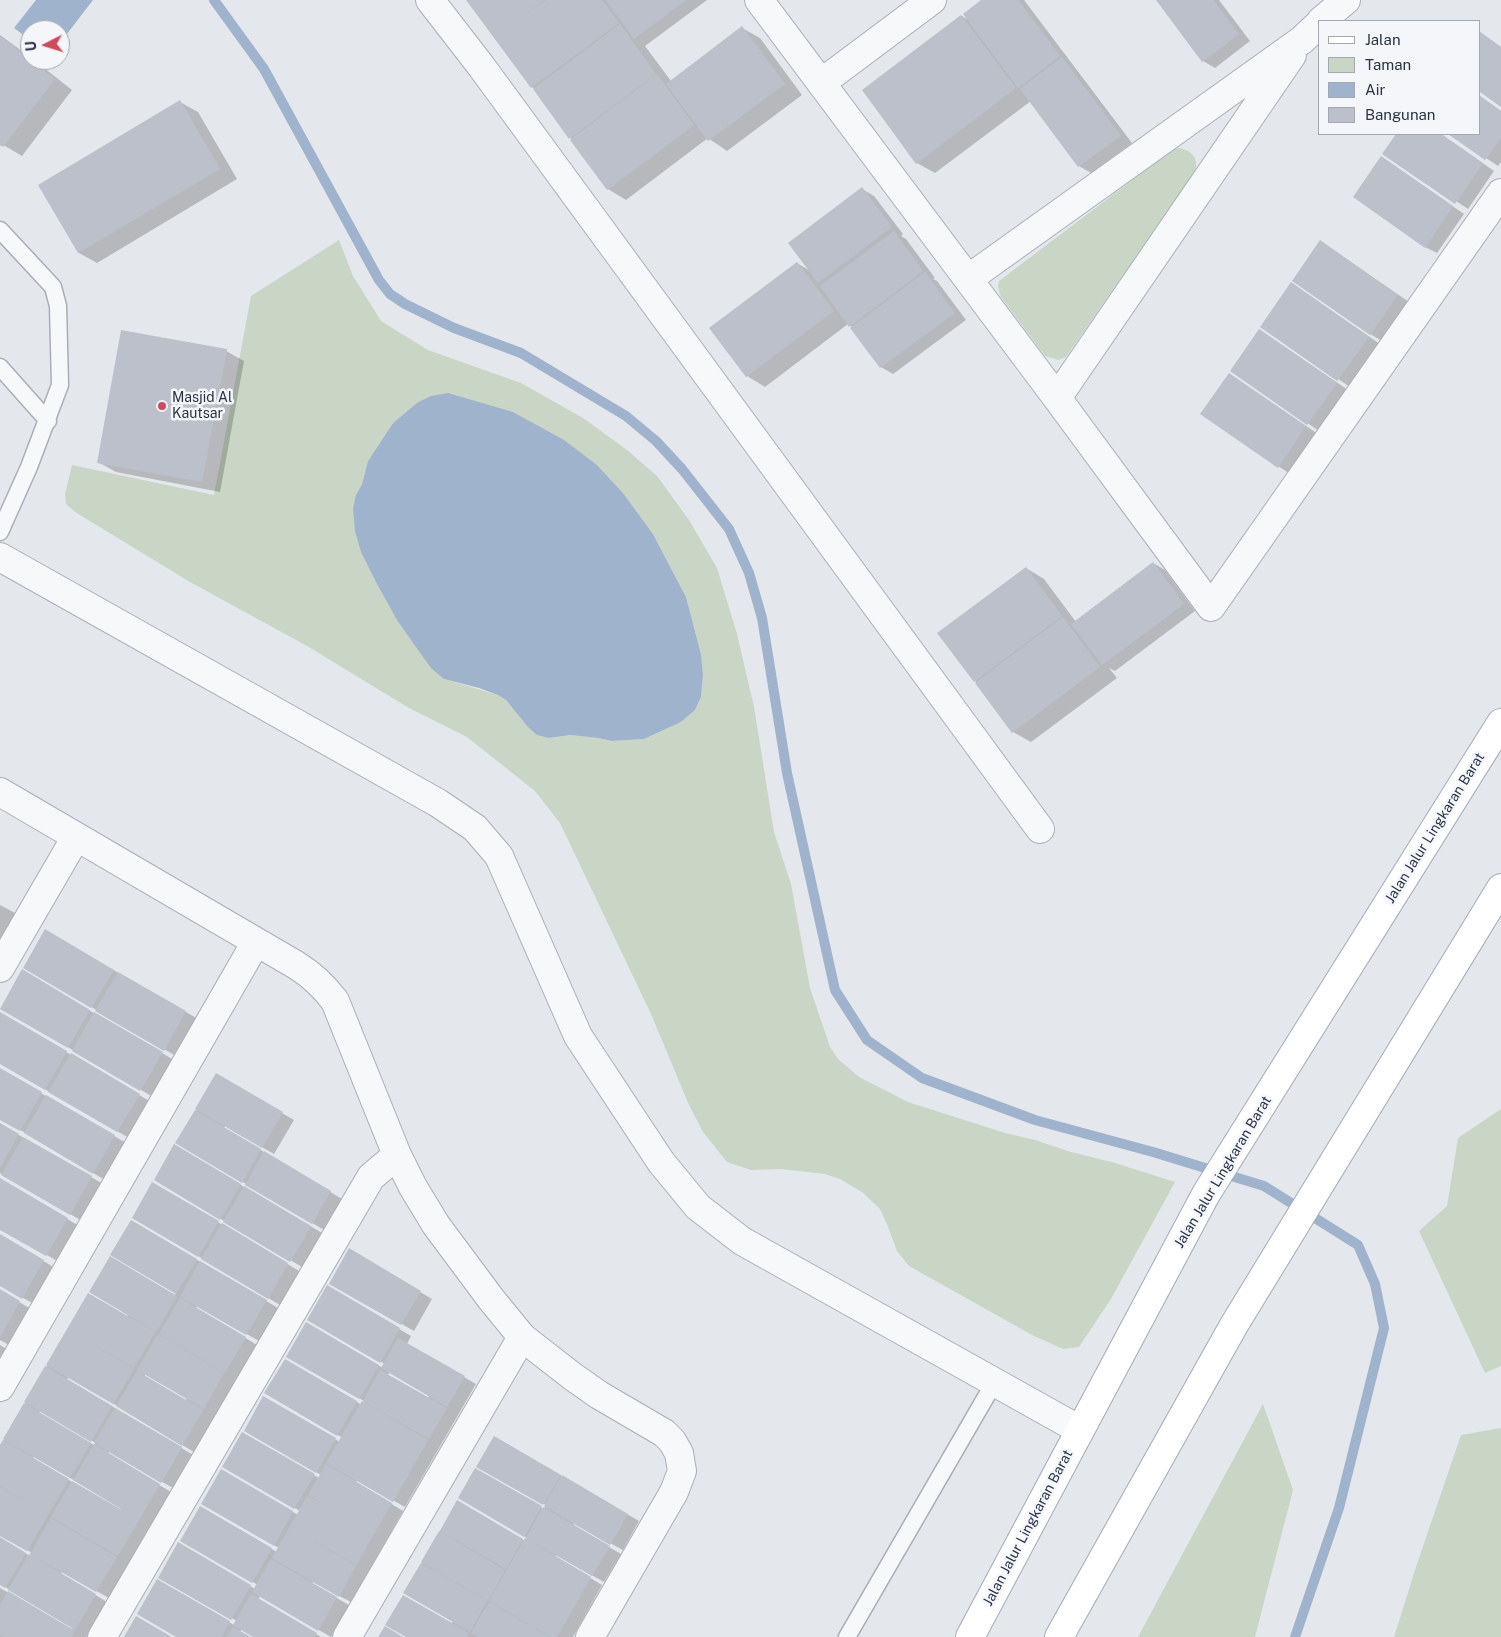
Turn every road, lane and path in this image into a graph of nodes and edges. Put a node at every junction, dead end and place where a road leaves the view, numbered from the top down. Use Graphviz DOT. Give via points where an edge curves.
graph roads {
  1 [pos="430,0"];
  2 [pos="759,0"];
  3 [pos="932,0"];
  4 [pos="1346,0"];
  5 [pos="1323,20"];
  6 [pos="1314,28"];
  7 [pos="821,83"];
  8 [pos="1501,193"];
  9 [pos="0,230"];
  10 [pos="968,279"];
  11 [pos="0,367"];
  12 [pos="1057,398"];
  13 [pos="48,421"];
  14 [pos="0,532"];
  15 [pos="0,556"];
  16 [pos="1501,723"];
  17 [pos="0,792"];
  18 [pos="1040,829"];
  19 [pos="76,837"];
  20 [pos="1501,888"];
  21 [pos="256,942"];
  22 [pos="0,968"];
  23 [pos="398,1155"];
  24 [pos="522,1337"];
  25 [pos="994,1383"];
  26 [pos="0,1387"];
  27 [pos="1080,1430"];
  28 [pos="102,1637"];
  29 [pos="348,1637"];
  30 [pos="590,1637"];
  31 [pos="847,1637"];
  32 [pos="970,1637"];
  33 [pos="1059,1637"];
  1 -- 18 [label="street"];
  2 -- 7 [label="street"];
  3 -- 7 [label="street"];
  4 -- 5 [label="street"];
  6 -- 10 [label="street"];
  6 -- 12 [label="street"];
  7 -- 10 [label="street"];
  8 -- 12 [label="street" via="1211,607"];
  9 -- 13 [label="lane" via="53,287 55,294 60,385"];
  10 -- 12 [label="street"];
  11 -- 13 [label="lane"];
  13 -- 14 [label="lane"];
  15 -- 25 [label="street" via="438,803 474,828 499,856 578,1036 661,1162 698,1207 742,1241"];
  16 -- 27 [label="main road, Jalan Jalur Lingkaran Barat" via="1206,1194"];
  17 -- 19 [label="street"];
  19 -- 21 [label="street"];
  19 -- 22 [label="street"];
  20 -- 33 [label="main road" via="1234,1325"];
  21 -- 23 [label="street" via="312,975 335,1001"];
  21 -- 26 [label="street"];
  23 -- 24 [label="street" via="436,1225"];
  23 -- 28 [label="street" via="371,1177"];
  24 -- 29 [label="street"];
  24 -- 30 [label="street" via="599,1395 664,1433 679,1452 682,1465 674,1492"];
  25 -- 27 [label="street"];
  25 -- 31 [label="lane"];
  27 -- 32 [label="main road, Jalan Jalur Lingkaran Barat"];
}
